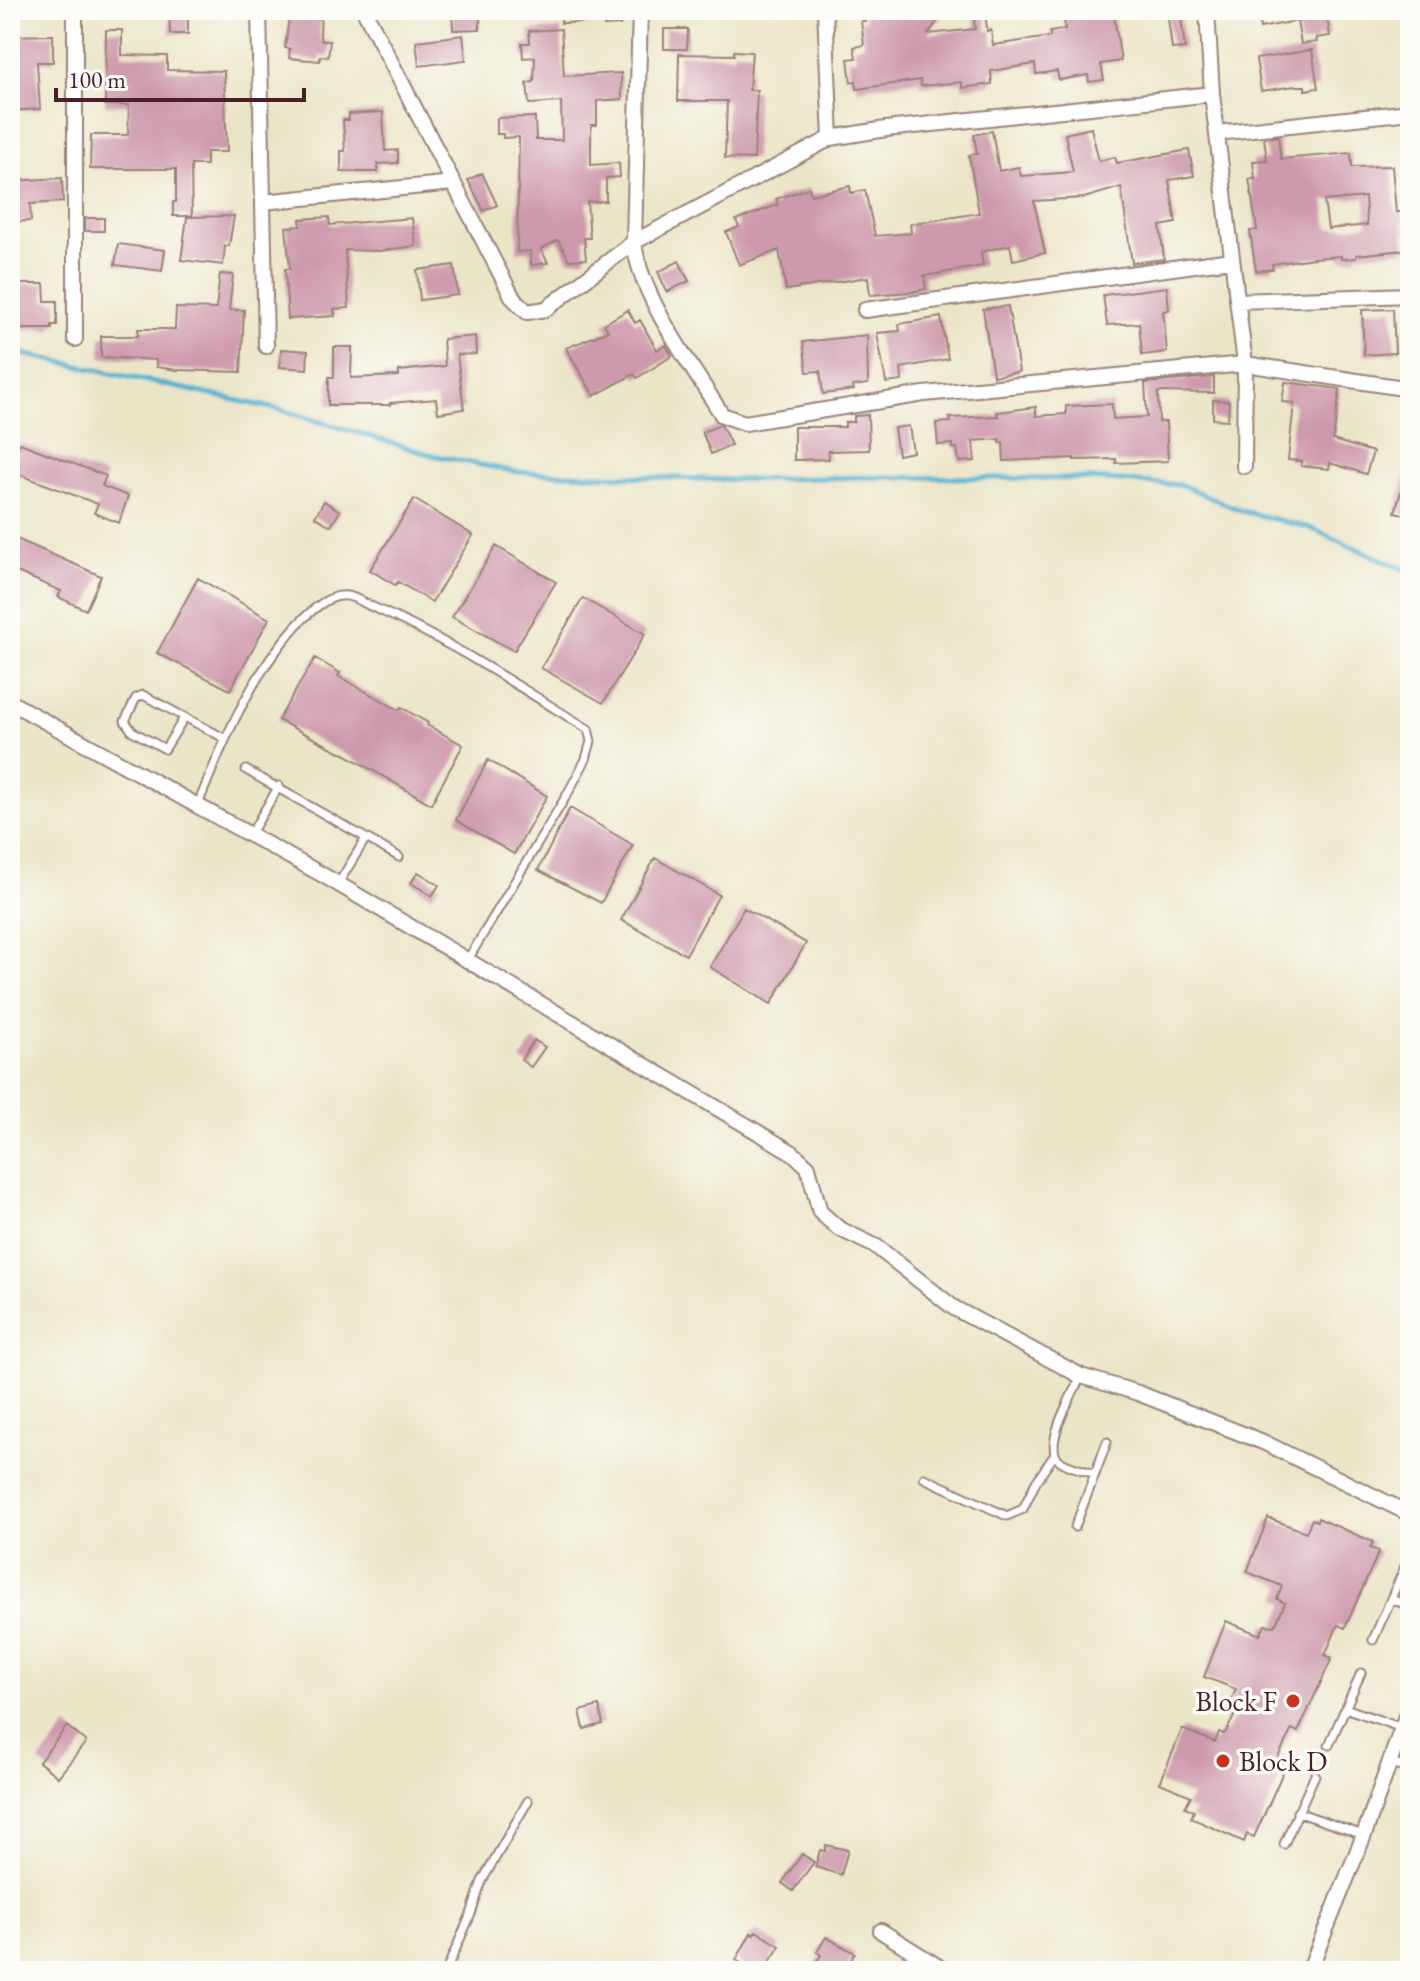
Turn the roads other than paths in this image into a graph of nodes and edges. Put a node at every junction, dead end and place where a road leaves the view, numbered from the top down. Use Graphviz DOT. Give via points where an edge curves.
graph roads {
  1 [pos="75,10"];
  2 [pos="259,10"];
  3 [pos="364,10"];
  4 [pos="640,10"];
  5 [pos="825,10"];
  6 [pos="1207,10"];
  7 [pos="1212,94"];
  8 [pos="1410,112"];
  9 [pos="1217,133"];
  10 [pos="831,138"];
  11 [pos="453,183"];
  12 [pos="263,202"];
  13 [pos="634,242"];
  14 [pos="1231,260"];
  15 [pos="1410,295"];
  16 [pos="1238,301"];
  17 [pos="865,310"];
  18 [pos="75,339"];
  19 [pos="266,346"];
  20 [pos="1245,364"];
  21 [pos="1410,389"];
  22 [pos="1244,466"];
  23 [pos="10,702"];
  24 [pos="184,718"];
  25 [pos="224,738"];
  26 [pos="246,770"];
  27 [pos="279,786"];
  28 [pos="197,807"];
  29 [pos="250,835"];
  30 [pos="366,838"];
  31 [pos="399,857"];
  32 [pos="338,884"];
  33 [pos="467,961"];
  34 [pos="1081,1376"];
  35 [pos="1107,1442"];
  36 [pos="1055,1454"];
  37 [pos="1095,1474"];
  38 [pos="924,1478"];
  39 [pos="1410,1514"];
  40 [pos="1075,1527"];
  41 [pos="1410,1555"];
  42 [pos="1391,1599"];
  43 [pos="1410,1606"];
  44 [pos="1373,1640"];
  45 [pos="1361,1673"];
  46 [pos="1410,1705"];
  47 [pos="1345,1708"];
  48 [pos="1402,1728"];
  49 [pos="1329,1745"];
  50 [pos="1390,1761"];
  51 [pos="1410,1772"];
  52 [pos="1315,1775"];
  53 [pos="528,1801"];
  54 [pos="1297,1812"];
  55 [pos="1364,1835"];
  56 [pos="1284,1844"];
  57 [pos="881,1931"];
  58 [pos="446,1971"];
  59 [pos="945,1971"];
  60 [pos="1309,1971"];
  1 -- 18 [label="street"];
  2 -- 12 [label="street"];
  3 -- 11 [label="street"];
  4 -- 13 [label="street"];
  5 -- 10 [label="street"];
  6 -- 7 [label="street"];
  7 -- 9 [label="street"];
  7 -- 10 [label="street"];
  8 -- 9 [label="street"];
  9 -- 14 [label="street"];
  10 -- 13 [label="street"];
  11 -- 12 [label="street"];
  11 -- 13 [label="street" via="513,298 527,312 546,309"];
  12 -- 19 [label="street"];
  13 -- 20 [label="street" via="644,281 722,415 745,423 924,394"];
  14 -- 16 [label="street"];
  14 -- 17 [label="street"];
  15 -- 16 [label="street"];
  16 -- 20 [label="street"];
  20 -- 21 [label="street"];
  20 -- 22 [label="street"];
  23 -- 28 [label="street"];
  24 -- 24 [label="lane" via="143,695 136,698 125,721 132,731 165,749"];
  24 -- 25 [label="lane"];
  25 -- 28 [label="lane"];
  25 -- 33 [label="lane" via="277,647 323,602 347,596 395,617 588,729 586,759"];
  26 -- 27 [label="lane"];
  27 -- 29 [label="lane"];
  27 -- 30 [label="lane"];
  28 -- 29 [label="street"];
  29 -- 32 [label="street"];
  30 -- 31 [label="lane"];
  30 -- 32 [label="lane"];
  32 -- 33 [label="street"];
  33 -- 34 [label="street" via="793,1153 808,1167 820,1212 838,1228 877,1247 954,1308"];
  34 -- 36 [label="lane" via="1057,1430"];
  34 -- 39 [label="street" via="1263,1442"];
  35 -- 37 [label="lane"];
  36 -- 37 [label="lane" via="1060,1461"];
  36 -- 38 [label="lane" via="1023,1509 1007,1516"];
  37 -- 40 [label="lane"];
  41 -- 42 [label="lane"];
  42 -- 43 [label="lane"];
  42 -- 44 [label="lane"];
  45 -- 47 [label="lane"];
  46 -- 48 [label="street"];
  47 -- 48 [label="lane"];
  47 -- 49 [label="lane"];
  48 -- 50 [label="street"];
  50 -- 51 [label="lane"];
  50 -- 55 [label="street"];
  52 -- 54 [label="lane"];
  53 -- 58 [label="lane" via="482,1881"];
  54 -- 55 [label="lane"];
  54 -- 56 [label="lane"];
  55 -- 60 [label="street"];
  57 -- 59 [label="street"];
}
